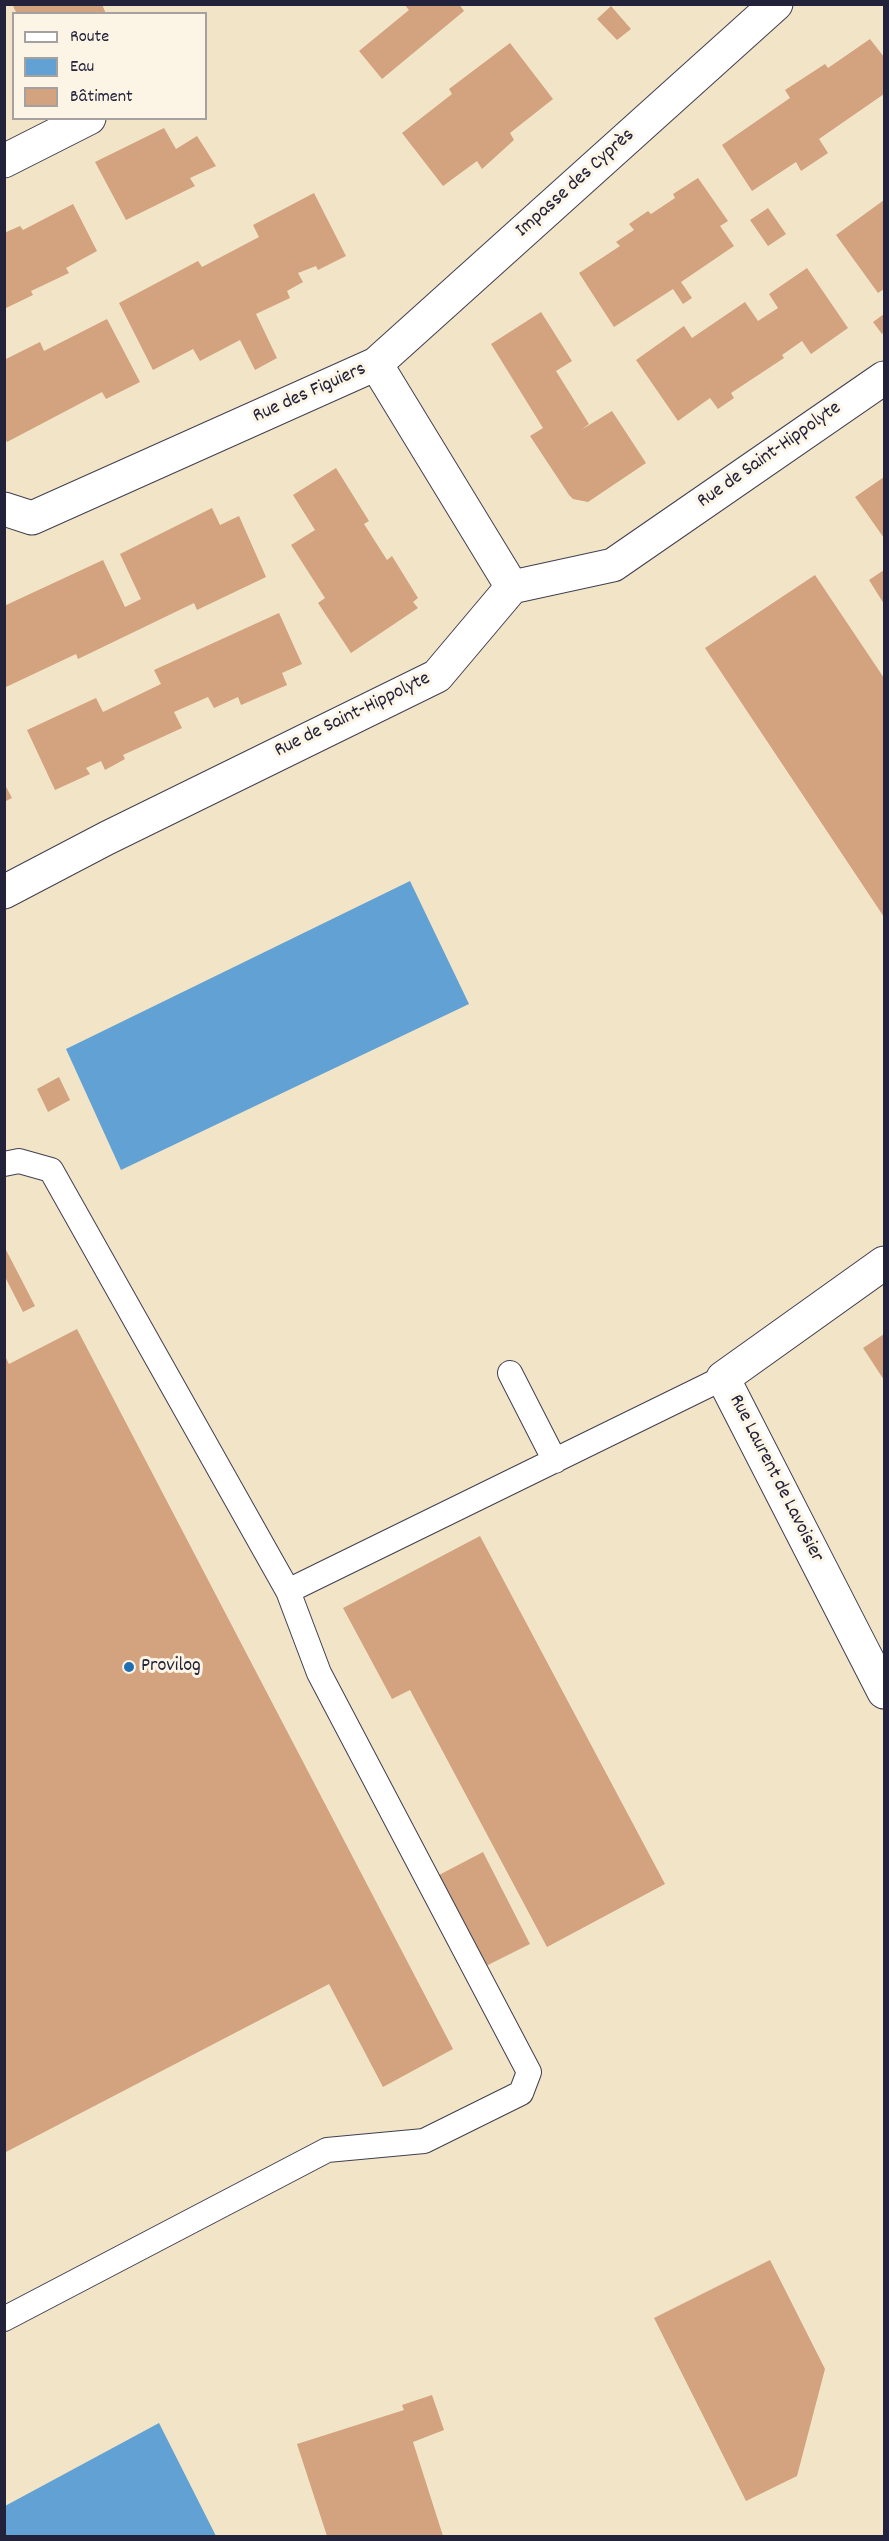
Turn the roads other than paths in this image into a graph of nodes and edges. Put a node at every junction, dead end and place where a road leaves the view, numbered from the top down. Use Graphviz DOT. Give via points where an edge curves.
graph roads {
  1 [pos="776,4"];
  2 [pos="85,120"];
  3 [pos="4,161"];
  4 [pos="376,364"];
  5 [pos="885,378"];
  6 [pos="4,509"];
  7 [pos="512,587"];
  8 [pos="4,892"];
  9 [pos="4,1164"];
  10 [pos="885,1263"];
  11 [pos="510,1372"];
  12 [pos="723,1378"];
  13 [pos="555,1461"];
  14 [pos="288,1591"];
  15 [pos="885,1692"];
  16 [pos="4,2319"];
  1 -- 4 [label="street, Impasse des Cyprès"];
  2 -- 3 [label="street"];
  4 -- 6 [label="street, Rue des Figuiers" via="32,519"];
  4 -- 7 [label="street, Rue des Figuiers"];
  5 -- 7 [label="street, Rue de Saint-Hippolyte" via="613,565"];
  7 -- 8 [label="street, Rue de Saint-Hippolyte" via="437,676"];
  9 -- 14 [label="lane" via="19,1161 51,1170"];
  10 -- 12 [label="street, Rue Laurent de Lavoisier"];
  11 -- 13 [label="lane"];
  12 -- 13 [label="lane"];
  12 -- 15 [label="street, Rue Laurent de Lavoisier"];
  13 -- 14 [label="lane"];
  14 -- 16 [label="lane" via="319,1673 529,2072 521,2093 424,2141 327,2150"];
}
